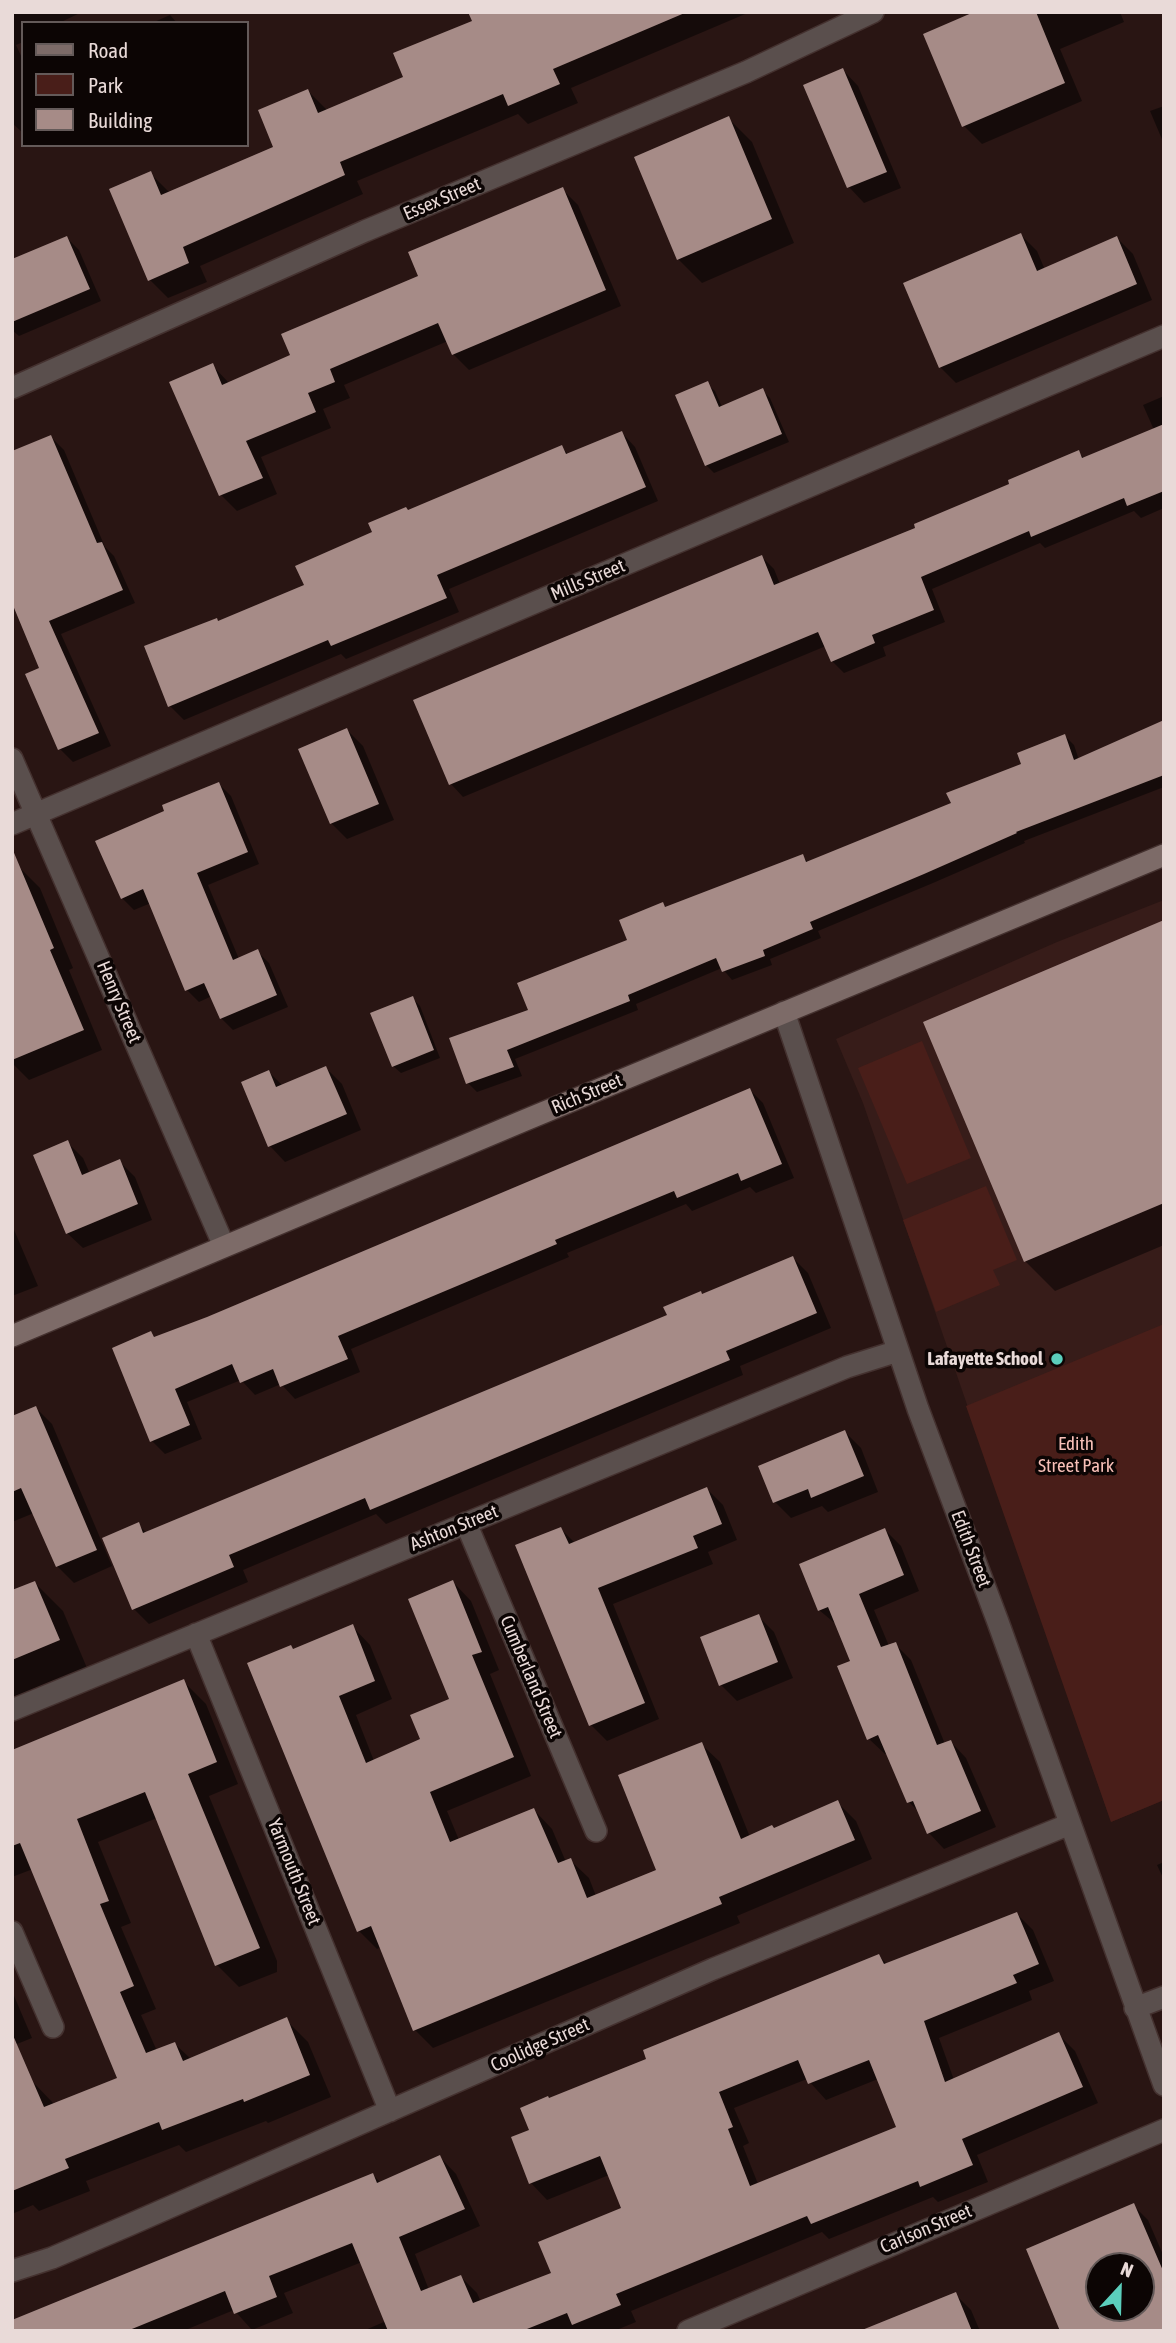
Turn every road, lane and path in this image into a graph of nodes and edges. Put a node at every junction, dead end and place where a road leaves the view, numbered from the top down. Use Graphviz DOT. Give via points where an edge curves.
graph roads {
  1 [pos="873,12"];
  2 [pos="1164,336"];
  3 [pos="12,388"];
  4 [pos="12,759"];
  5 [pos="37,813"];
  6 [pos="12,824"];
  7 [pos="1164,855"];
  8 [pos="784,1012"];
  9 [pos="223,1246"];
  10 [pos="12,1336"];
  11 [pos="898,1350"];
  12 [pos="466,1523"];
  13 [pos="196,1634"];
  14 [pos="12,1710"];
  15 [pos="1070,1824"];
  16 [pos="596,1831"];
  17 [pos="12,1932"];
  18 [pos="1164,1997"];
  19 [pos="1135,2008"];
  20 [pos="54,2027"];
  21 [pos="1164,2085"];
  22 [pos="390,2111"];
  23 [pos="1164,2130"];
  24 [pos="12,2272"];
  25 [pos="688,2331"];
  1 -- 3 [label="street, Essex Street" via="746,72 365,231"];
  2 -- 5 [label="street, Mills Street"];
  4 -- 5 [label="street, Henry Street"];
  5 -- 6 [label="street, Mills Street"];
  5 -- 9 [label="street, Henry Street"];
  7 -- 8 [label="street, Rich Street"];
  8 -- 9 [label="street, Rich Street"];
  8 -- 11 [label="street, Edith Street"];
  9 -- 10 [label="street, Rich Street"];
  11 -- 12 [label="street, Ashton Street"];
  11 -- 15 [label="street, Edith Street"];
  12 -- 13 [label="street, Ashton Street"];
  12 -- 16 [label="street, Cumberland Street"];
  13 -- 14 [label="street, Ashton Street"];
  13 -- 22 [label="street, Yarmouth Street"];
  15 -- 19 [label="street, Edith Street"];
  15 -- 22 [label="street, Coolidge Street" via="713,1969"];
  17 -- 20 [label="street"];
  18 -- 19 [label="street"];
  19 -- 21 [label="street, Edith Street"];
  22 -- 24 [label="street, Coolidge Street"];
  23 -- 25 [label="street, Carlson Street"];
}
